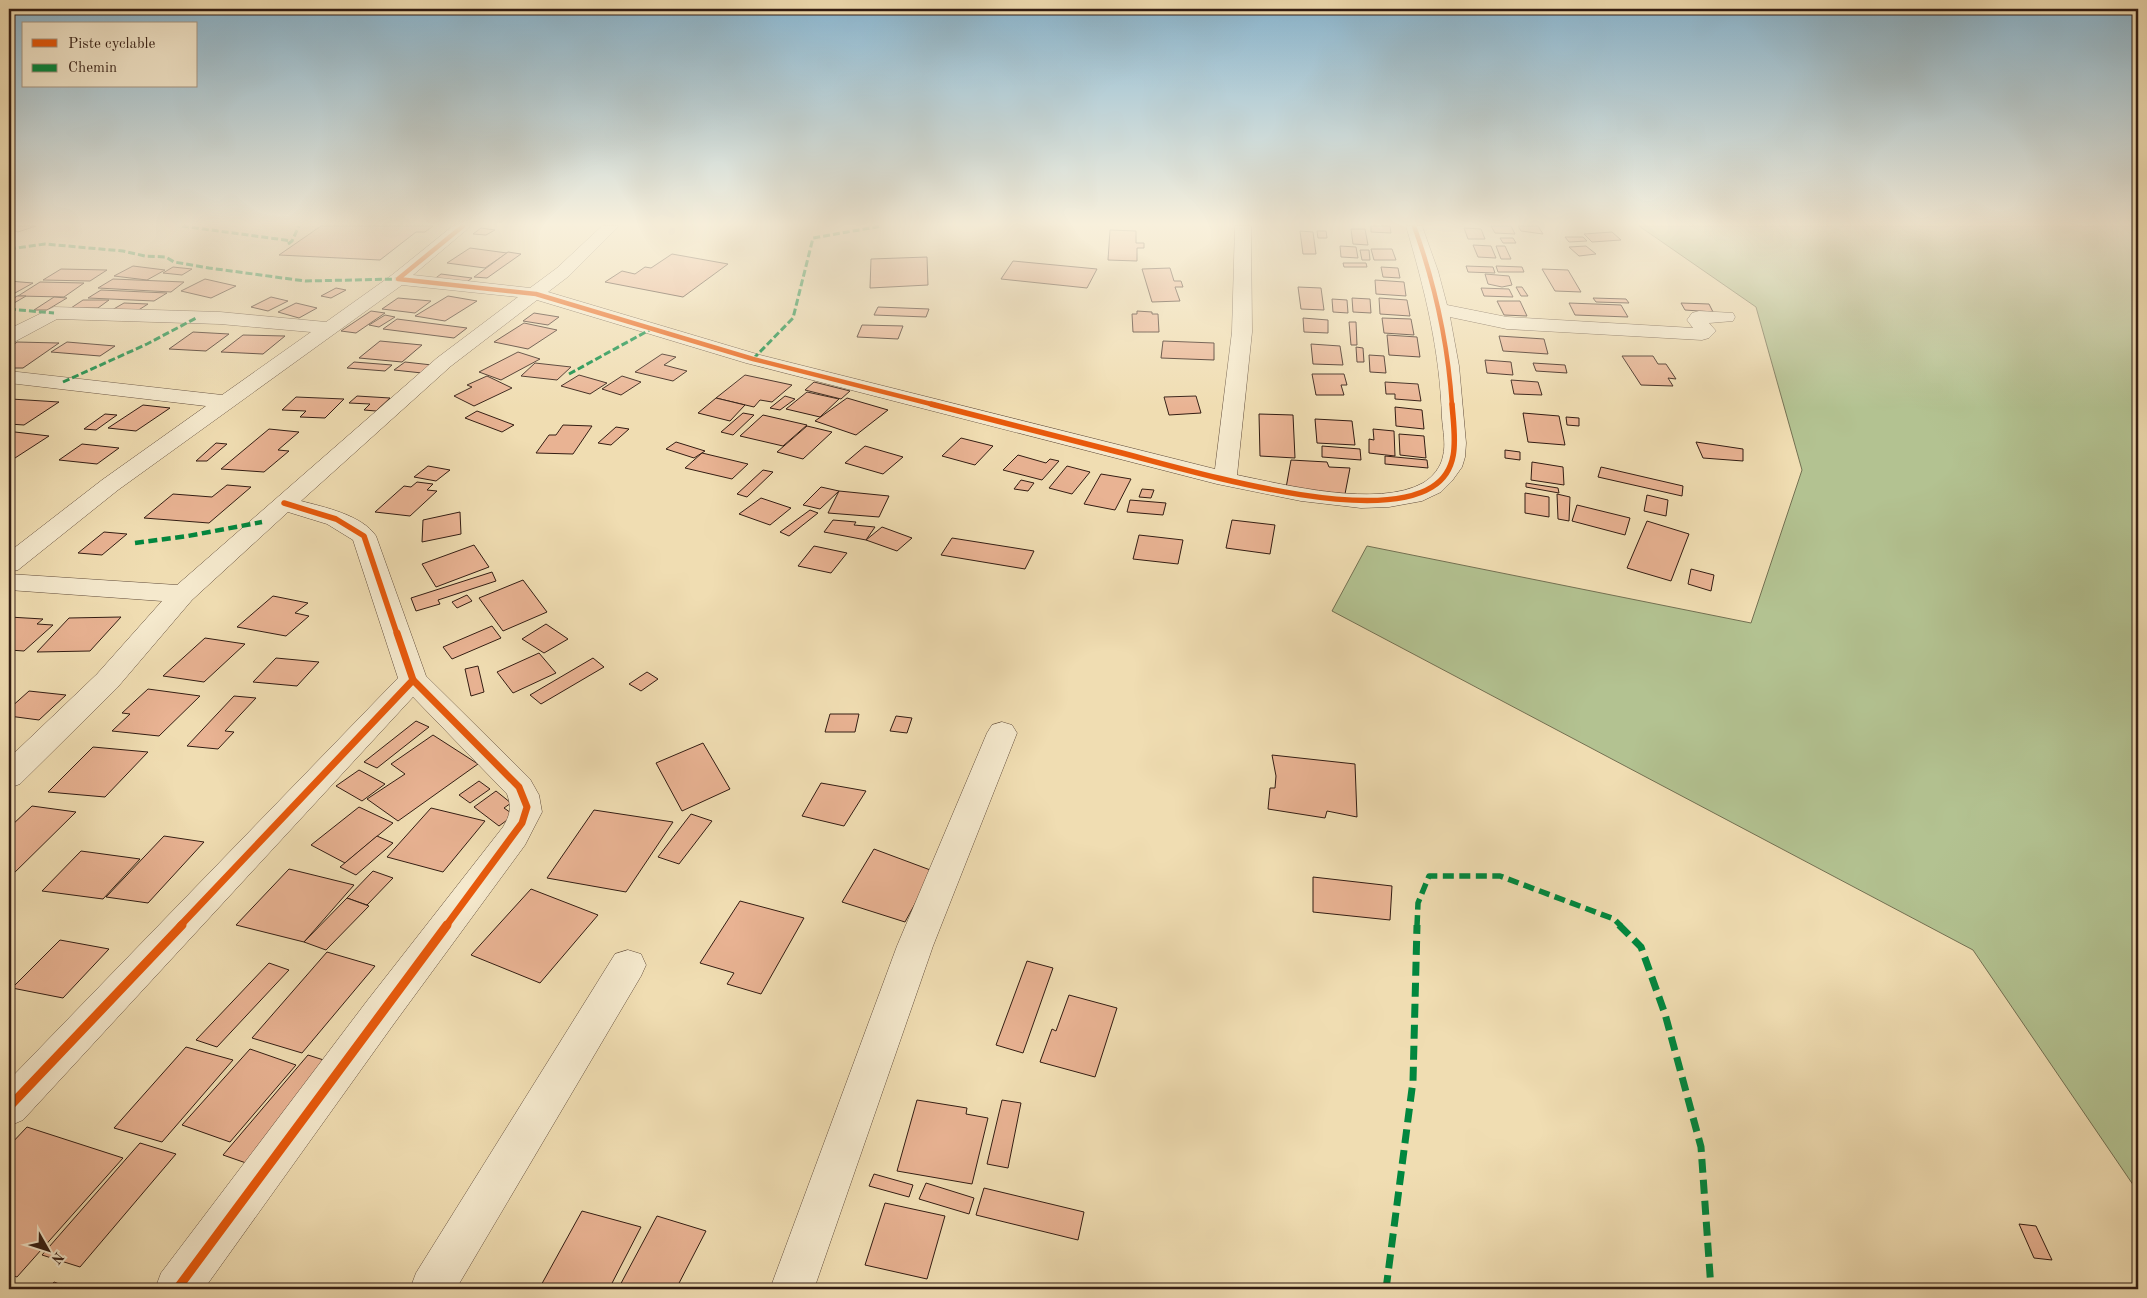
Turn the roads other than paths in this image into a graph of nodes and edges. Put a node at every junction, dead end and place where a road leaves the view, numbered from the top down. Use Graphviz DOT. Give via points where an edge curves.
graph roads {
  1 [pos="388,287"];
  2 [pos="468,287"];
  3 [pos="545,287"];
  4 [pos="1242,287"];
  5 [pos="1432,287"];
  6 [pos="536,294"];
  7 [pos="1438,309"];
  8 [pos="1726,317"];
  9 [pos="331,328"];
  10 [pos="9,337"];
  11 [pos="9,377"];
  12 [pos="226,402"];
  13 [pos="1224,479"];
  14 [pos="284,502"];
  15 [pos="9,564"];
  16 [pos="9,582"];
  17 [pos="182,594"];
  18 [pos="413,680"];
  19 [pos="1002,732"];
  20 [pos="9,776"];
  21 [pos="628,965"];
  22 [pos="9,1107"];
  23 [pos="177,1289"];
  24 [pos="432,1289"];
  25 [pos="792,1289"];
  1 -- 9 [label="street"];
  2 -- 6 [label="street"];
  3 -- 6 [label="street"];
  4 -- 13 [label="street" via="1242,332"];
  5 -- 7 [label="street"];
  6 -- 13 [label="street" via="753,359"];
  6 -- 14 [label="street" via="444,362"];
  7 -- 8 [label="street" via="1507,324 1702,334 1706,331 1697,320 1699,317"];
  7 -- 13 [label="street" via="1451,381 1455,454 1444,476 1432,488 1400,498 1371,501 1300,495"];
  9 -- 10 [label="street" via="220,318 54,313"];
  9 -- 12 [label="street"];
  11 -- 12 [label="street"];
  12 -- 15 [label="street"];
  14 -- 17 [label="street"];
  14 -- 18 [label="street" via="336,519 364,536"];
  16 -- 17 [label="street"];
  17 -- 20 [label="street" via="107,681"];
  18 -- 22 [label="street"];
  18 -- 23 [label="street" via="519,787 526,799 527,816"];
  19 -- 25 [label="street" via="915,946"];
  21 -- 24 [label="street"];
}
